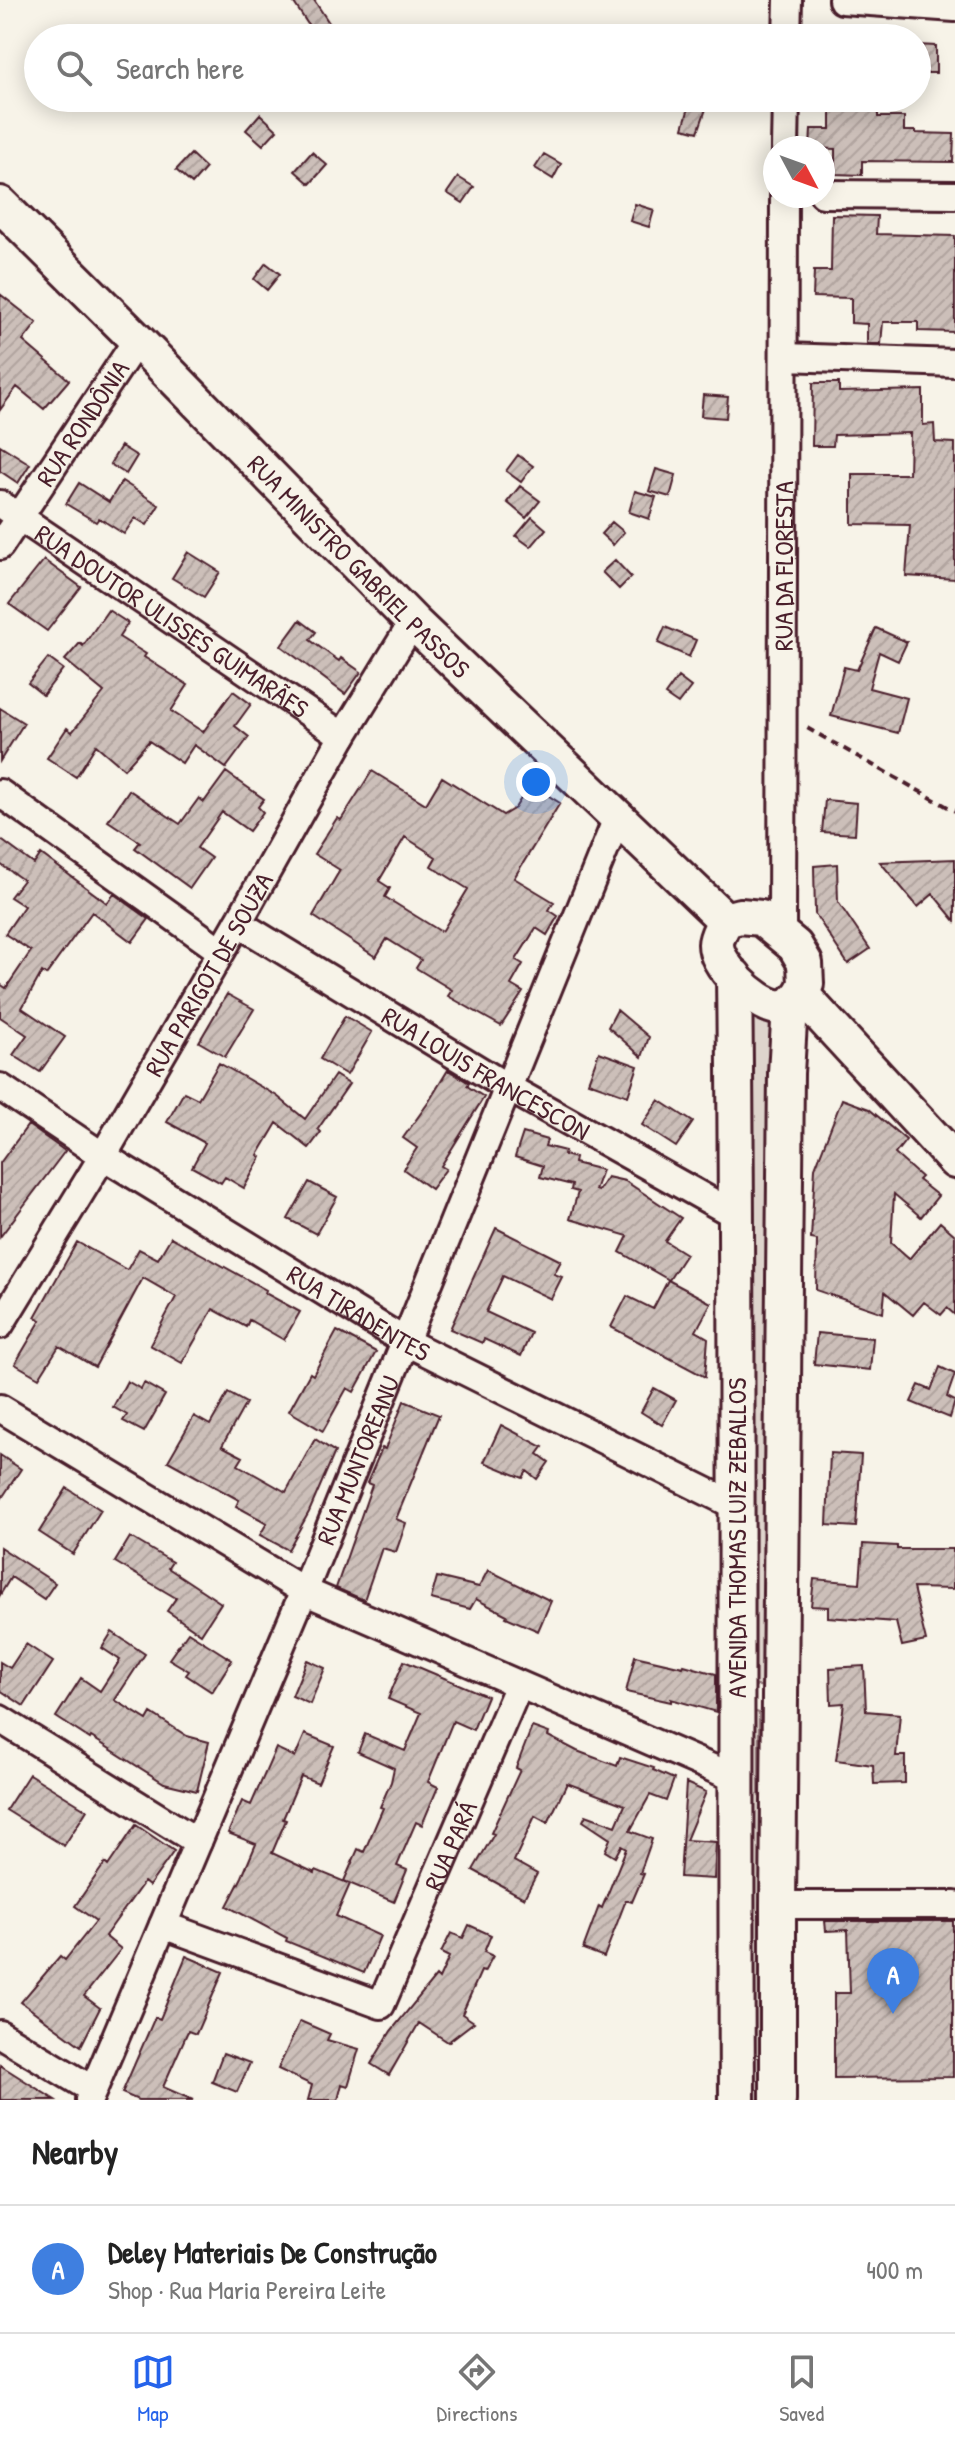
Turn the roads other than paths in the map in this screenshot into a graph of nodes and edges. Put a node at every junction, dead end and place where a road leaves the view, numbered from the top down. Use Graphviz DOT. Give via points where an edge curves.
graph roads {
  1 [pos="788,0"];
  2 [pos="842,0"];
  3 [pos="955,8"];
  4 [pos="787,24"];
  5 [pos="786,112"];
  6 [pos="785,136"];
  7 [pos="835,194"];
  8 [pos="955,195"];
  9 [pos="0,204"];
  10 [pos="784,208"];
  11 [pos="137,340"];
  12 [pos="785,357"];
  13 [pos="955,363"];
  14 [pos="10,510"];
  15 [pos="0,546"];
  16 [pos="413,622"];
  17 [pos="343,736"];
  18 [pos="0,793"];
  19 [pos="618,816"];
  20 [pos="725,920"];
  21 [pos="238,923"];
  22 [pos="782,936"];
  23 [pos="221,951"];
  24 [pos="734,976"];
  25 [pos="795,1000"];
  26 [pos="0,1087"];
  27 [pos="507,1087"];
  28 [pos="103,1156"];
  29 [pos="955,1161"];
  30 [pos="737,1216"];
  31 [pos="0,1325"];
  32 [pos="406,1342"];
  33 [pos="0,1408"];
  34 [pos="736,1506"];
  35 [pos="304,1591"];
  36 [pos="519,1685"];
  37 [pos="735,1696"];
  38 [pos="779,1702"];
  39 [pos="0,1719"];
  40 [pos="735,1778"];
  41 [pos="198,1842"];
  42 [pos="778,1905"];
  43 [pos="955,1905"];
  44 [pos="163,1925"];
  45 [pos="0,2034"];
  46 [pos="91,2095"];
  47 [pos="737,2100"];
  48 [pos="778,2100"];
  1 -- 4 [label="street"];
  2 -- 3 [label="street"];
  5 -- 6 [label="street"];
  7 -- 8 [label="street"];
  9 -- 11 [label="main road, RUA MINISTRO GABRIEL PASSOS"];
  10 -- 12 [label="street, RUA DA FLORESTA"];
  11 -- 14 [label="street, RUA RONDÔNIA"];
  11 -- 16 [label="main road, RUA MINISTRO GABRIEL PASSOS"];
  12 -- 13 [label="street"];
  12 -- 22 [label="street, RUA DA FLORESTA"];
  14 -- 15 [label="street, RUA RONDÔNIA"];
  14 -- 17 [label="street, RUA DOUTOR ULISSES GUIMARÃES"];
  16 -- 17 [label="street, RUA PARIGOT DE SOUZA"];
  16 -- 19 [label="main road, RUA MINISTRO GABRIEL PASSOS"];
  17 -- 21 [label="street, RUA PARIGOT DE SOUZA"];
  18 -- 23 [label="street"];
  19 -- 20 [label="main road, RUA MINISTRO GABRIEL PASSOS"];
  19 -- 27 [label="street, RUA MUNTOREANU"];
  20 -- 22 [label="main road" via="761,918"];
  20 -- 24 [label="main road" via="716,942"];
  21 -- 23 [label="street, RUA PARIGOT DE SOUZA"];
  21 -- 27 [label="street, RUA LOUIS FRANCESCON"];
  22 -- 25 [label="main road" via="805,963 806,984"];
  23 -- 28 [label="street, RUA PARIGOT DE SOUZA"];
  24 -- 25 [label="main road" via="763,1002 776,1007"];
  24 -- 30 [label="main road, AVENIDA THOMAS LUIZ ZEBALLOS"];
  25 -- 29 [label="main road"];
  25 -- 38 [label="main road, AVENIDA THOMAS LUIZ ZEBALLOS" via="786,1073"];
  26 -- 28 [label="street, RUA TIRADENTES"];
  27 -- 30 [label="street, RUA LOUIS FRANCESCON"];
  27 -- 32 [label="street, RUA MUNTOREANU"];
  28 -- 31 [label="street, RUA PARIGOT DE SOUZA"];
  28 -- 32 [label="street, RUA TIRADENTES"];
  30 -- 34 [label="main road, AVENIDA THOMAS LUIZ ZEBALLOS"];
  32 -- 34 [label="street, RUA TIRADENTES"];
  32 -- 35 [label="street, RUA MUNTOREANU"];
  33 -- 35 [label="street"];
  34 -- 37 [label="main road, AVENIDA THOMAS LUIZ ZEBALLOS"];
  35 -- 36 [label="street"];
  35 -- 41 [label="street, RUA MUNTOREANU"];
  36 -- 40 [label="street"];
  36 -- 44 [label="street, RUA PARÁ" via="381,2005"];
  37 -- 38 [label="main road"];
  37 -- 40 [label="main road, AVENIDA THOMAS LUIZ ZEBALLOS"];
  38 -- 42 [label="main road, AVENIDA THOMAS LUIZ ZEBALLOS"];
  39 -- 41 [label="street"];
  40 -- 47 [label="main road, AVENIDA THOMAS LUIZ ZEBALLOS"];
  41 -- 44 [label="street, RUA MUNTOREANU"];
  42 -- 43 [label="street"];
  42 -- 48 [label="main road, AVENIDA THOMAS LUIZ ZEBALLOS"];
  44 -- 46 [label="street, RUA MUNTOREANU"];
  45 -- 46 [label="street"];
}
